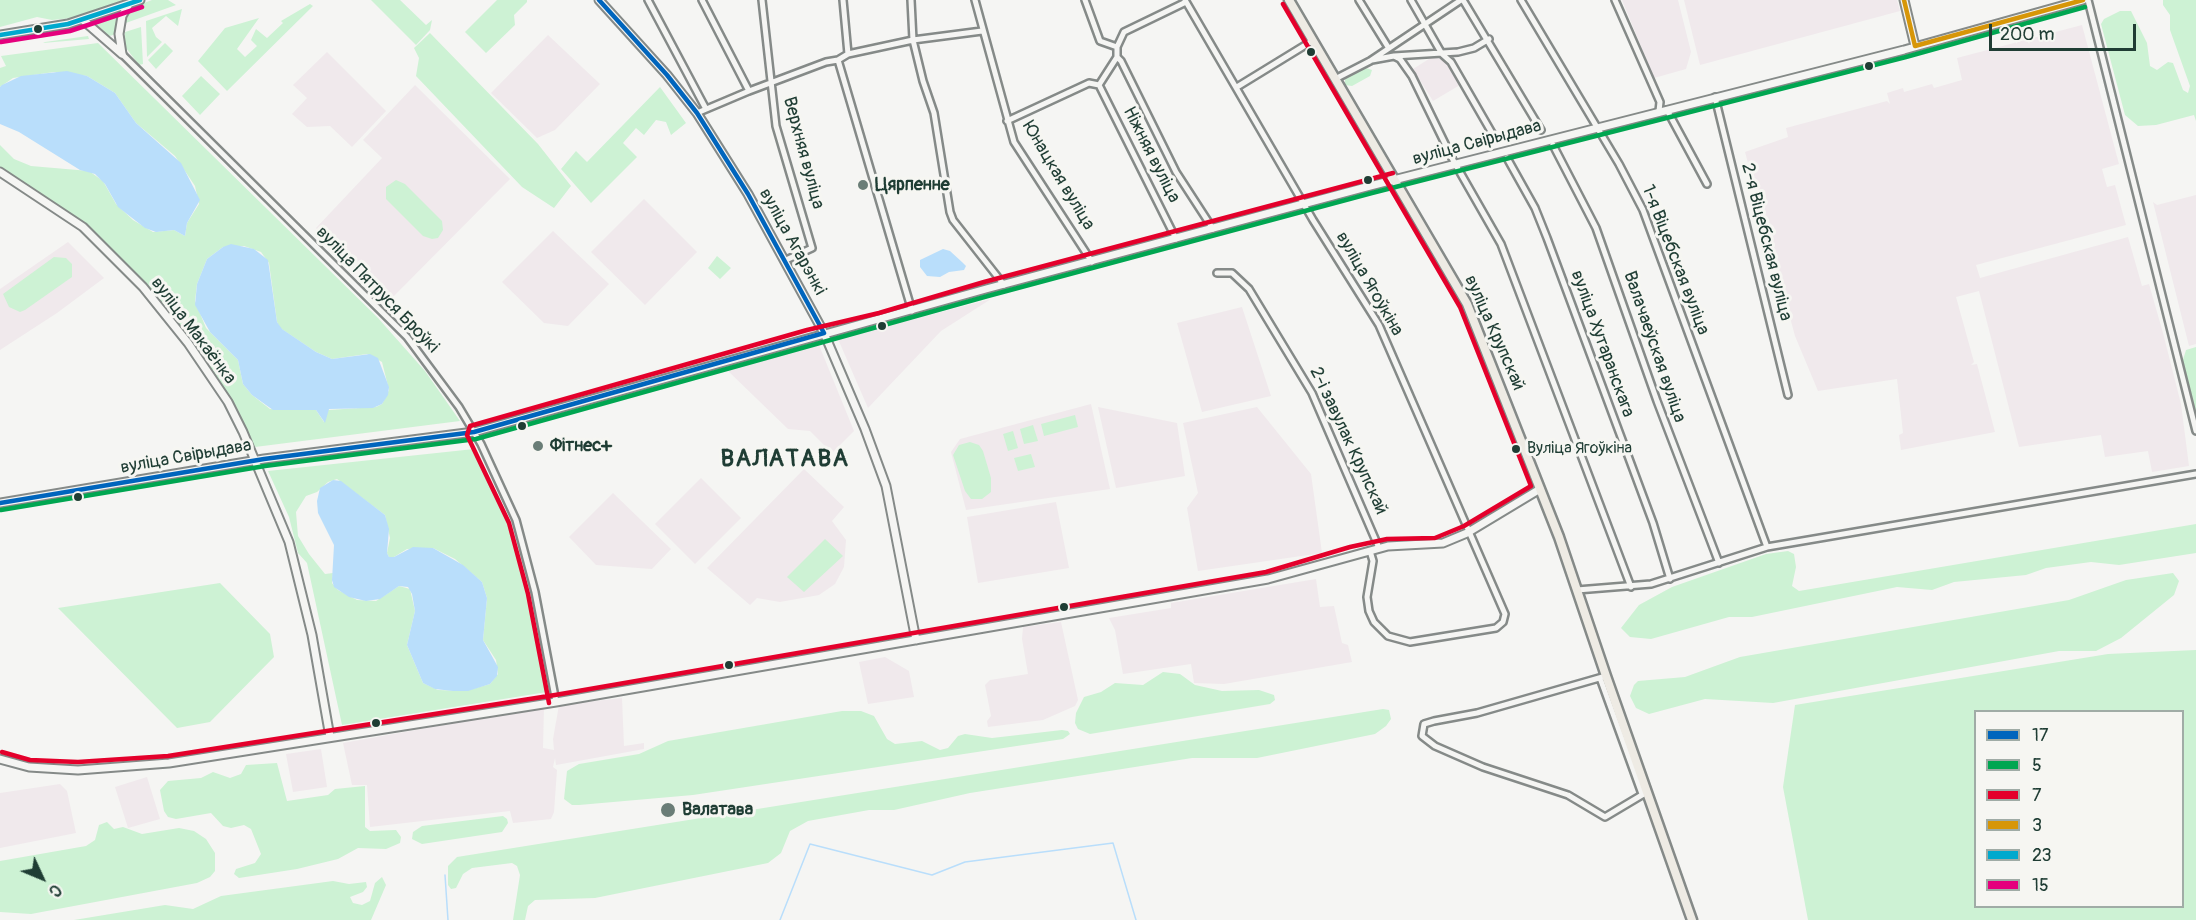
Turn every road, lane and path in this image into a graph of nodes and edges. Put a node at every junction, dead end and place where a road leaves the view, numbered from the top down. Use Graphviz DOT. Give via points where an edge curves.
graph roads {
  1 [pos="140,0"];
  2 [pos="600,0"];
  3 [pos="648,0"];
  4 [pos="702,0"];
  5 [pos="760,0"];
  6 [pos="843,0"];
  7 [pos="910,0"];
  8 [pos="975,0"];
  9 [pos="1085,0"];
  10 [pos="1289,0"];
  11 [pos="1359,0"];
  12 [pos="1411,0"];
  13 [pos="1462,0"];
  14 [pos="1521,0"];
  15 [pos="1615,0"];
  16 [pos="1904,0"];
  17 [pos="2083,0"];
  18 [pos="2088,0"];
  19 [pos="1186,1"];
  20 [pos="129,4"];
  21 [pos="110,10"];
  22 [pos="97,15"];
  23 [pos="83,20"];
  24 [pos="121,23"];
  25 [pos="1424,23"];
  26 [pos="94,28"];
  27 [pos="982,31"];
  28 [pos="119,34"];
  29 [pos="0,35"];
  30 [pos="106,39"];
  31 [pos="1489,39"];
  32 [pos="913,40"];
  33 [pos="1312,40"];
  34 [pos="1915,46"];
  35 [pos="1117,47"];
  36 [pos="1388,47"];
  37 [pos="122,54"];
  38 [pos="848,54"];
  39 [pos="1442,54"];
  40 [pos="1394,56"];
  41 [pos="1117,57"];
  42 [pos="838,60"];
  43 [pos="1370,61"];
  44 [pos="1335,80"];
  45 [pos="770,84"];
  46 [pos="1099,85"];
  47 [pos="1237,87"];
  48 [pos="749,91"];
  49 [pos="1715,97"];
  50 [pos="706,109"];
  51 [pos="1663,110"];
  52 [pos="697,113"];
  53 [pos="1007,121"];
  54 [pos="1597,128"];
  55 [pos="1542,130"];
  56 [pos="1497,140"];
  57 [pos="1553,145"];
  58 [pos="1507,158"];
  59 [pos="1456,164"];
  60 [pos="0,172"];
  61 [pos="1395,180"];
  62 [pos="1707,184"];
  63 [pos="1305,204"];
  64 [pos="1213,229"];
  65 [pos="1176,239"];
  66 [pos="786,260"];
  67 [pos="1092,262"];
  68 [pos="1217,273"];
  69 [pos="1004,285"];
  70 [pos="912,311"];
  71 [pos="824,333"];
  72 [pos="1788,395"];
  73 [pos="2196,430"];
  74 [pos="474,432"];
  75 [pos="254,461"];
  76 [pos="2196,474"];
  77 [pos="1540,489"];
  78 [pos="0,503"];
  79 [pos="1467,533"];
  80 [pos="1379,548"];
  81 [pos="1767,548"];
  82 [pos="1370,551"];
  83 [pos="1719,563"];
  84 [pos="1670,579"];
  85 [pos="1631,587"];
  86 [pos="1577,590"];
  87 [pos="916,640"];
  88 [pos="1603,677"];
  89 [pos="556,702"];
  90 [pos="330,737"];
  91 [pos="0,759"];
  92 [pos="1644,793"];
  93 [pos="1692,920"];
  1 -- 20 [label="street"];
  2 -- 52 [label="street, вуліца Агарэнкі"];
  3 -- 50 [label="street"];
  4 -- 48 [label="street"];
  5 -- 45 [label="street, Верхняя вуліца"];
  6 -- 38 [label="street"];
  7 -- 32 [label="street"];
  8 -- 27 [label="street, Юнацкая вуліца"];
  9 -- 35 [label="street" via="1100,41"];
  10 -- 33 [label="main road, вуліца Крупскай"];
  11 -- 36 [label="street"];
  12 -- 25 [label="street"];
  13 -- 25 [label="street"];
  13 -- 31 [label="street"];
  14 -- 54 [label="street, 1-я Віцебская вуліца"];
  15 -- 51 [label="street"];
  16 -- 34 [label="street"];
  17 -- 34 [label="street, вуліца Свірыдава"];
  18 -- 73 [label="street"];
  19 -- 35 [label="street" via="1124,32"];
  19 -- 47 [label="street, вуліца Ягоўкіна"];
  20 -- 21 [label="street"];
  20 -- 24 [label="street"];
  21 -- 22 [label="street"];
  21 -- 24 [label="street"];
  22 -- 23 [label="street"];
  22 -- 26 [label="street"];
  23 -- 26 [label="street"];
  23 -- 29 [label="street"];
  24 -- 28 [label="street"];
  25 -- 36 [label="street"];
  25 -- 39 [label="street"];
  26 -- 30 [label="street"];
  27 -- 32 [label="street"];
  27 -- 53 [label="street, Юнацкая вуліца"];
  28 -- 30 [label="street" via="113,40"];
  28 -- 37 [label="street"];
  30 -- 37 [label="street"];
  31 -- 39 [label="street" via="1474,48"];
  31 -- 55 [label="street"];
  32 -- 38 [label="street"];
  32 -- 69 [label="street" via="934,112 950,212"];
  33 -- 44 [label="main road, вуліца Крупскай"];
  33 -- 47 [label="street"];
  34 -- 49 [label="street, вуліца Свірыдава"];
  35 -- 41 [label="street"];
  36 -- 43 [label="street"];
  37 -- 74 [label="street, вуліца Пятруся Броўкі" via="407,337"];
  38 -- 42 [label="street"];
  39 -- 40 [label="street"];
  39 -- 56 [label="street" via="1451,62"];
  40 -- 43 [label="street"];
  40 -- 59 [label="street" via="1412,76"];
  41 -- 46 [label="street"];
  41 -- 64 [label="street" via="1176,172"];
  42 -- 45 [label="street"];
  42 -- 70 [label="street"];
  43 -- 44 [label="street"];
  44 -- 61 [label="main road, вуліца Крупскай"];
  45 -- 48 [label="street"];
  45 -- 66 [label="street, Верхняя вуліца" via="776,126 812,248"];
  46 -- 53 [label="street" via="1089,83"];
  46 -- 65 [label="street, Ніжняя вуліца"];
  47 -- 63 [label="street, вуліца Ягоўкіна"];
  48 -- 50 [label="street"];
  49 -- 51 [label="street, вуліца Свірыдава"];
  49 -- 72 [label="street, 2-я Віцебская вуліца"];
  50 -- 52 [label="street"];
  51 -- 54 [label="street, вуліца Свірыдава"];
  51 -- 62 [label="street"];
  52 -- 66 [label="street, вуліца Агарэнкі"];
  53 -- 67 [label="street, Юнацкая вуліца" via="1014,142"];
  54 -- 59 [label="street, вуліца Свірыдава"];
  54 -- 81 [label="street, 1-я Віцебская вуліца" via="1643,210"];
  57 -- 83 [label="street, Валачаеўская вуліца" via="1596,228"];
  58 -- 84 [label="street, вуліца Хутаранскага" via="1547,238 1653,523"];
  59 -- 61 [label="street, вуліца Свірыдава"];
  59 -- 85 [label="street" via="1501,244"];
  60 -- 75 [label="street, вуліца Макаёнка" via="83,227 149,294 208,371 243,432"];
  61 -- 63 [label="street, вуліца Свірыдава"];
  61 -- 77 [label="main road, вуліца Крупскай" via="1467,304"];
  63 -- 64 [label="street, вуліца Свірыдава"];
  63 -- 79 [label="street, вуліца Ягоўкіна" via="1379,325"];
  64 -- 65 [label="street, вуліца Свірыдава"];
  65 -- 67 [label="street, вуліца Свірыдава"];
  66 -- 71 [label="street, вуліца Агарэнкі"];
  67 -- 69 [label="street, вуліца Свірыдава"];
  68 -- 80 [label="street, 2-і завулак Крупскай" via="1232,273 1249,289 1312,393"];
  69 -- 70 [label="street, вуліца Свірыдава"];
  70 -- 71 [label="street, вуліца Свірыдава"];
  71 -- 74 [label="street, вуліца Свірыдава"];
  71 -- 87 [label="street, вуліца Агарэнкі" via="884,480"];
  74 -- 75 [label="street, вуліца Свірыдава"];
  74 -- 89 [label="street, вуліца Пятруся Броўкі" via="516,520 535,592"];
  75 -- 78 [label="street, вуліца Свірыдава"];
  75 -- 90 [label="street, вуліца Макаёнка" via="289,542 312,634"];
  76 -- 81 [label="street"];
  77 -- 79 [label="street"];
  77 -- 86 [label="main road, вуліца Крупскай"];
  79 -- 80 [label="street" via="1437,545"];
  79 -- 82 [label="street, вуліца Ягоўкіна" via="1504,614 1503,622 1496,628 1410,642 1388,636 1369,611 1367,597 1373,561"];
  80 -- 82 [label="street"];
  81 -- 83 [label="street"];
  82 -- 87 [label="street" via="1268,579"];
  83 -- 84 [label="street"];
  84 -- 85 [label="street"];
  85 -- 86 [label="street"];
  86 -- 88 [label="main road, вуліца Крупскай"];
  87 -- 89 [label="street"];
  88 -- 92 [label="main road, вуліца Крупскай"];
  88 -- 92 [label="street" via="1424,724 1422,736 1435,746 1483,767 1568,795 1605,817"];
  89 -- 90 [label="street"];
  90 -- 91 [label="street" via="137,766 78,770 20,766"];
  92 -- 93 [label="main road, вуліца Крупскай"];
}
